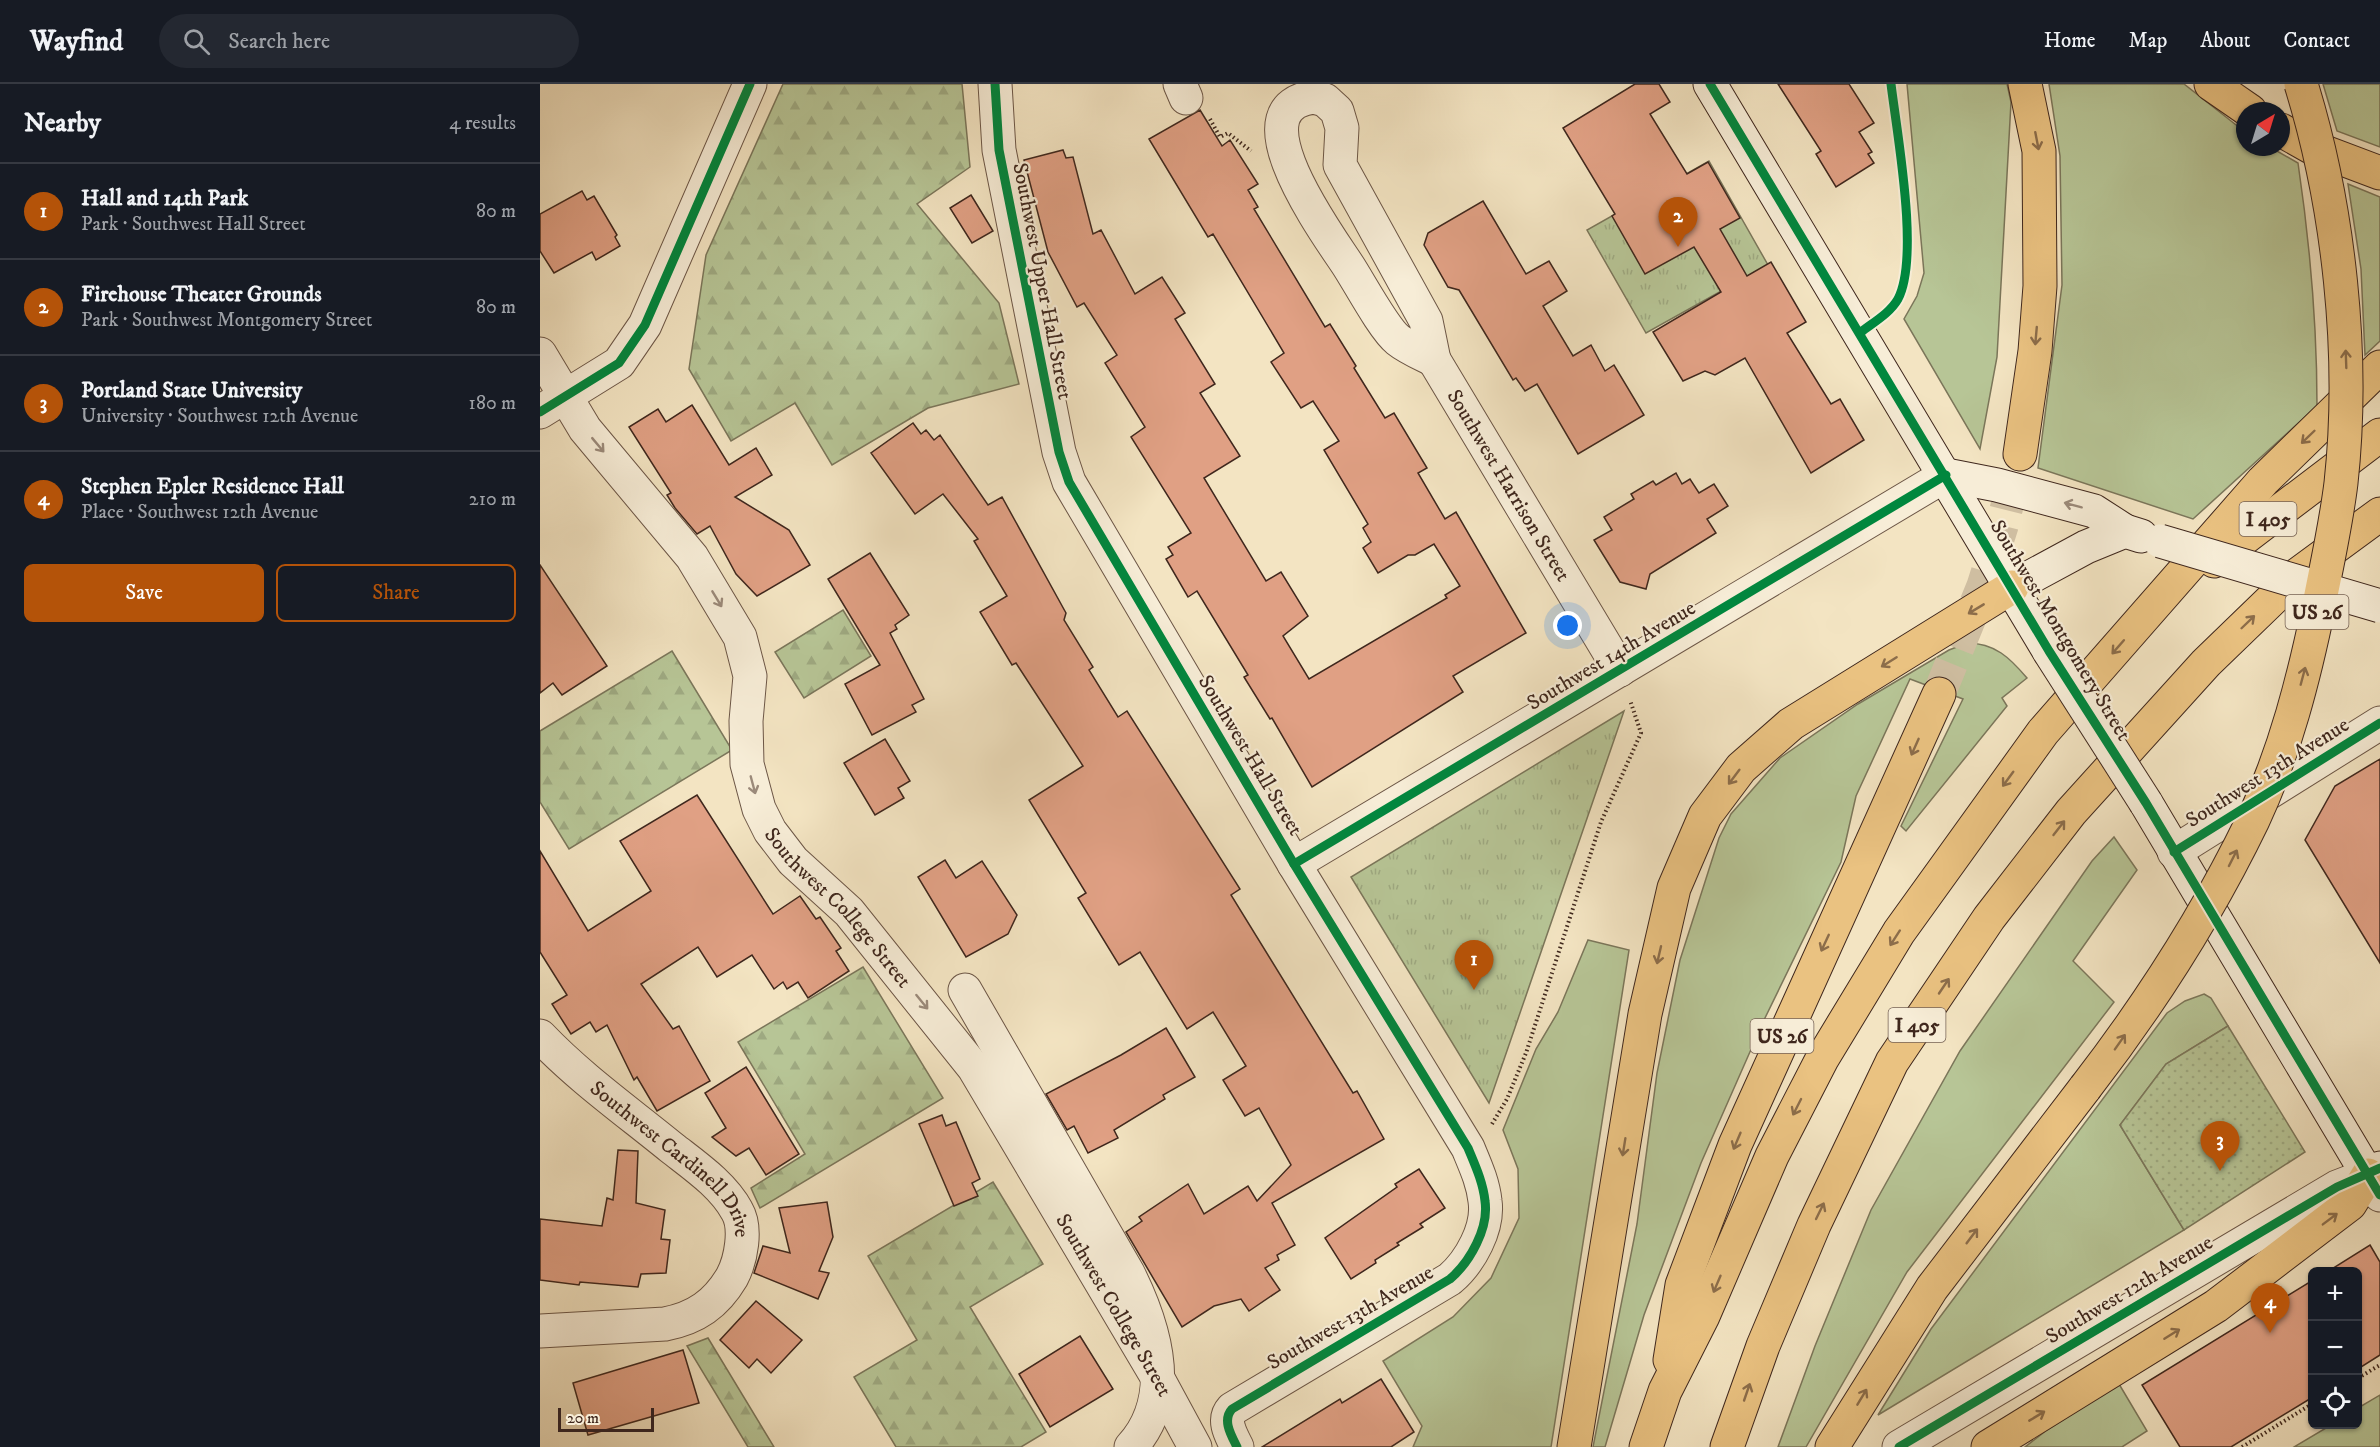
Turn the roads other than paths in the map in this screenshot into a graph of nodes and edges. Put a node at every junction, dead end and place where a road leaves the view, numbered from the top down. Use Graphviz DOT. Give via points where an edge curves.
graph roads {
  1 [pos="750,84"];
  2 [pos="995,84"];
  3 [pos="1710,84"];
  4 [pos="2025,84"];
  5 [pos="2211,84"];
  6 [pos="2301,84"];
  7 [pos="2237,102"];
  8 [pos="2290,135"];
  9 [pos="2380,173"];
  10 [pos="540,354"];
  11 [pos="1434,360"];
  12 [pos="2380,367"];
  13 [pos="553,404"];
  14 [pos="2380,435"];
  15 [pos="2020,454"];
  16 [pos="1946,475"];
  17 [pos="1069,482"];
  18 [pos="2380,514"];
  19 [pos="2126,531"];
  20 [pos="2012,587"];
  21 [pos="2157,604"];
  22 [pos="2380,606"];
  23 [pos="1620,670"];
  24 [pos="1939,694"];
  25 [pos="2380,723"];
  26 [pos="2174,852"];
  27 [pos="1294,864"];
  28 [pos="965,990"];
  29 [pos="540,1036"];
  30 [pos="2376,1179"];
  31 [pos="1486,1203"];
  32 [pos="540,1331"];
  33 [pos="1156,1375"];
  34 [pos="1665,1391"];
  35 [pos="1131,1447"];
  36 [pos="1195,1447"];
  37 [pos="1237,1447"];
  38 [pos="1574,1447"];
  39 [pos="1646,1447"];
  40 [pos="1727,1447"];
  41 [pos="1832,1447"];
  42 [pos="1899,1447"];
  43 [pos="1988,1447"];
  1 -- 13 [label="street" via="640,335 619,363"];
  2 -- 17 [label="street, Southwest Upper Hall Street" via="1003,171 1059,452"];
  3 -- 16 [label="street, Southwest Montgomery Street"];
  4 -- 15 [label="highway, one-way" via="2038,151 2040,286"];
  5 -- 7 [label="highway"];
  41 -- 6 [label="highway, US 26, one-way, bridge" via="1932,1288 2085,1088 2170,969 2253,818 2287,734 2309,652 2341,483 2346,358 2339,275 2324,179"];
  8 -- 9 [label="highway"];
  10 -- 13 [label="street, Southwest College Street"];
  11 -- 11 [label="street, Southwest Harrison Street" via="1426,321 1340,165 1342,128 1337,111 1325,100 1298,99 1287,108 1281,142 1295,180 1396,339"];
  11 -- 23 [label="street, Southwest Harrison Street"];
  12 -- 21 [label="highway, one-way" via="2264,481"];
  13 -- 33 [label="street, Southwest College Street, one-way" via="585,429 692,557 740,637 750,676 747,764 759,810 770,831 782,850 849,912 974,1068"];
  14 -- 21 [label="highway, I 405"];
  19 -- 16 [label="street, one-way" via="2094,511"];
  16 -- 20 [label="street, Southwest Montgomery Street"];
  16 -- 23 [label="street, Southwest 14th Avenue"];
  17 -- 27 [label="street, Southwest Hall Street"];
  40 -- 18 [label="highway, I 405, one-way" via="1763,1346 1814,1225 1892,1062 1989,918 2071,812 2206,663 2297,575"];
  19 -- 20 [label="street" via="2086,547"];
  19 -- 22 [label="street, bridge"];
  20 -- 26 [label="street, Southwest Montgomery Street, bridge"];
  20 -- 38 [label="highway, one-way" via="1791,724 1741,768 1705,816 1674,888 1645,1014"];
  21 -- 34 [label="highway, I 405, one-way" via="2043,732 1866,984 1772,1156 1703,1316"];
  23 -- 27 [label="street, Southwest 14th Avenue"];
  24 -- 34 [label="highway, US 26, one-way" via="1735,1146 1682,1285"];
  25 -- 26 [label="street, Southwest 13th Avenue"];
  26 -- 30 [label="street, Southwest Montgomery Street"];
  27 -- 31 [label="street, Southwest Hall Street" via="1468,1148"];
  28 -- 33 [label="street" via="1128,1273 1150,1322"];
  29 -- 32 [label="street, Southwest Cardinell Drive" via="722,1190 739,1212 741,1252 735,1271 716,1301 681,1321"];
  30 -- 42 [label="street, Southwest 12th Avenue" via="2337,1187"];
  43 -- 30 [label="highway, one-way" via="2216,1305 2350,1204"];
  31 -- 37 [label="street, Southwest 13th Avenue" via="1472,1251 1450,1280 1238,1403 1227,1414"];
  33 -- 35 [label="street" via="1153,1412"];
  33 -- 36 [label="street, Southwest College Street"];
  34 -- 39 [label="highway, I 405"];
}
